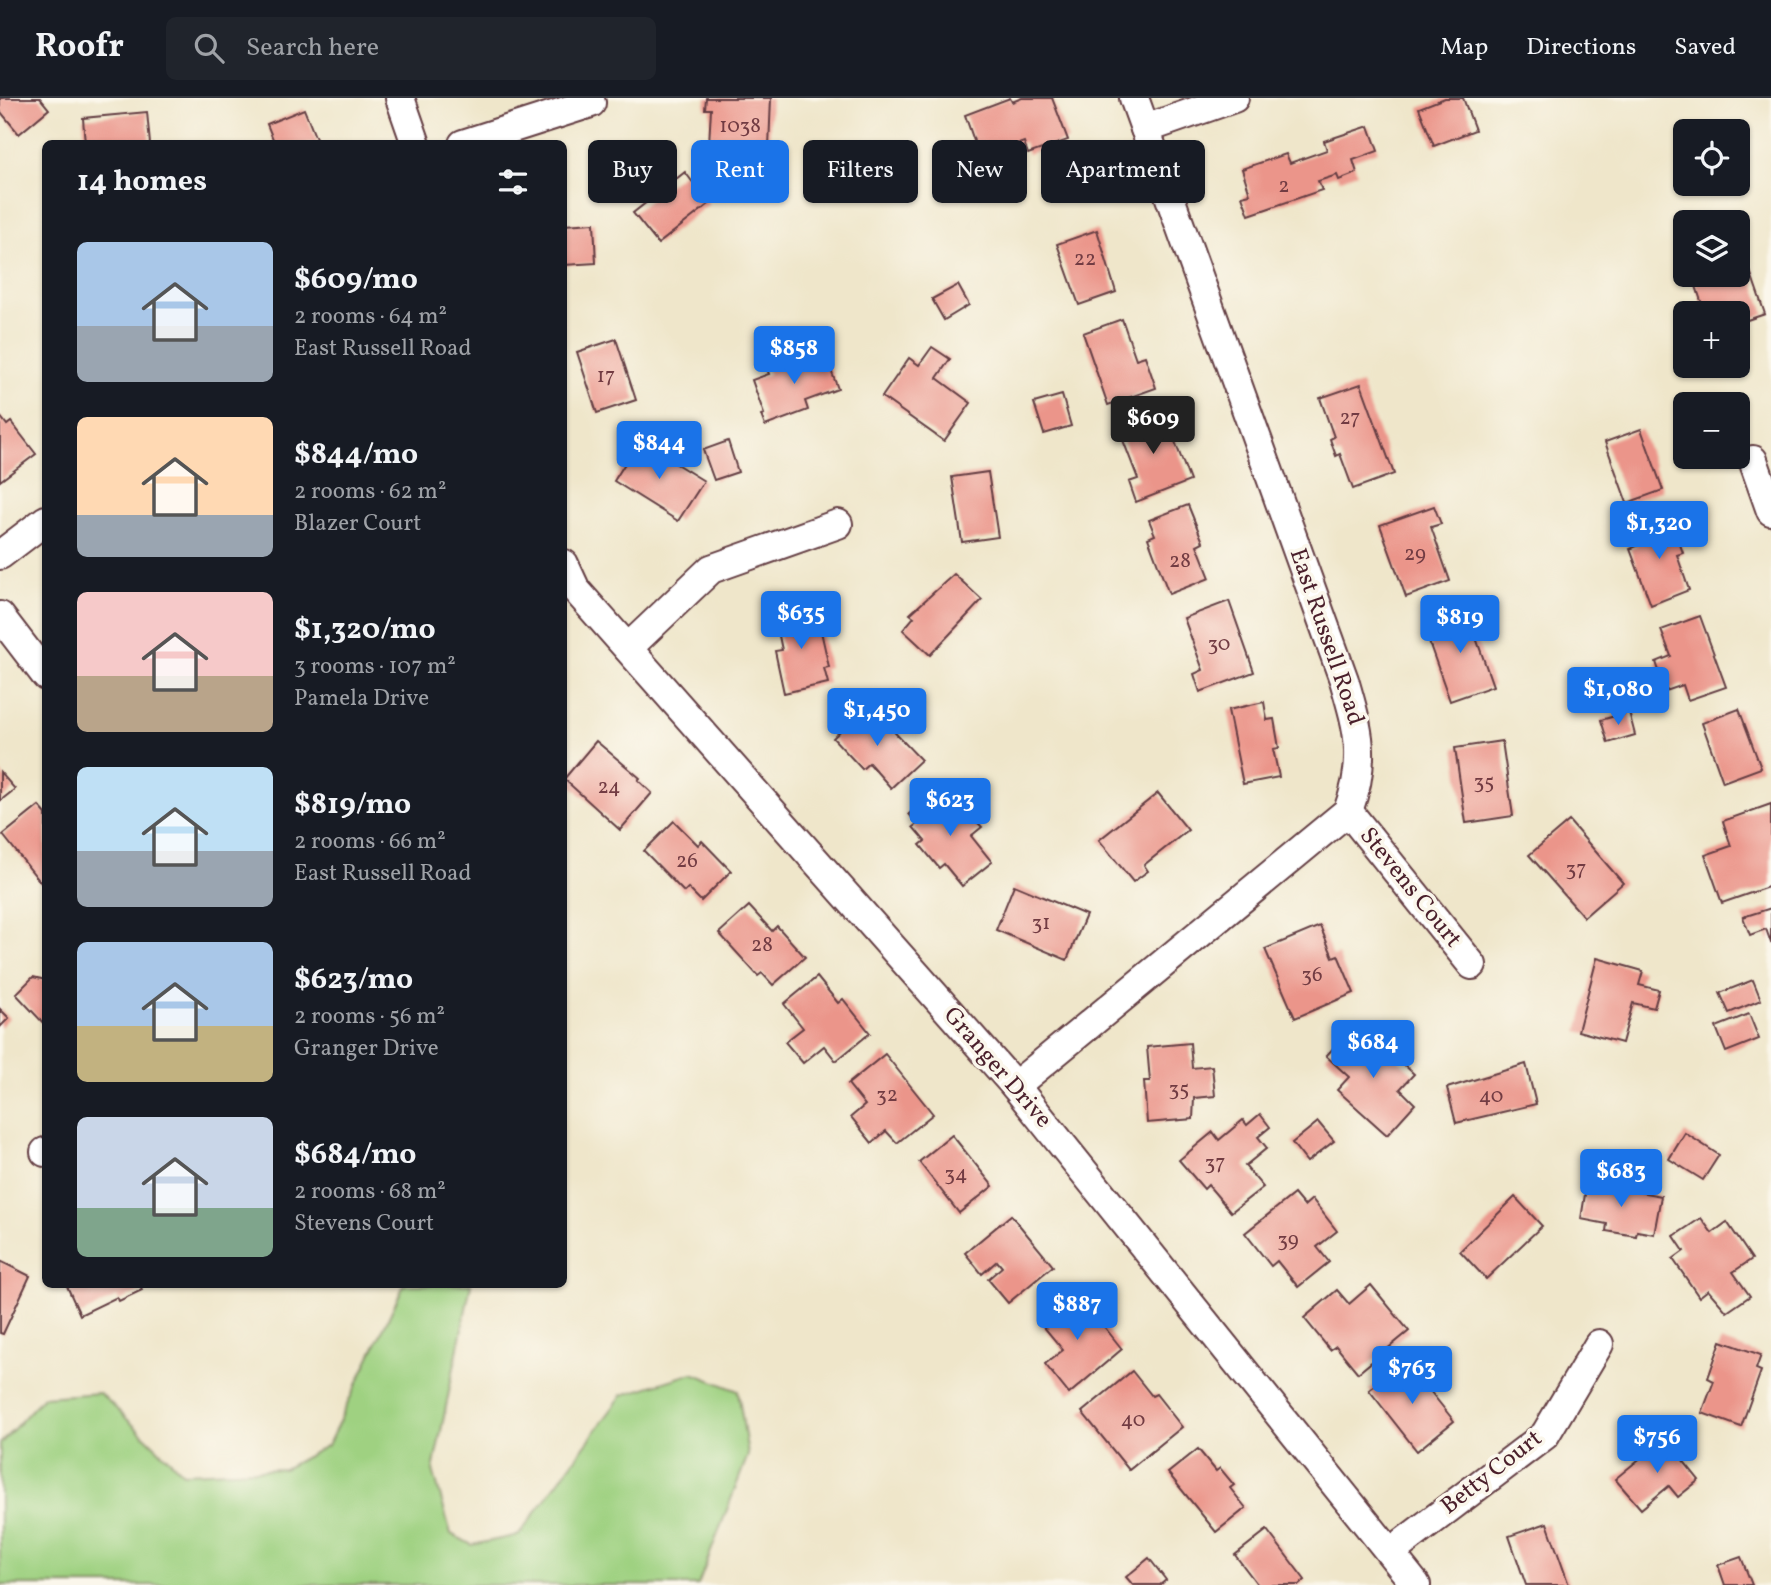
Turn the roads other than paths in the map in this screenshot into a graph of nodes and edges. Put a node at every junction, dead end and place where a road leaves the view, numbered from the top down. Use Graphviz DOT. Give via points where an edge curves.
graph roads {
  1 [pos="400,98"];
  2 [pos="1134,98"];
  3 [pos="1234,98"];
  4 [pos="591,103"];
  5 [pos="1145,129"];
  6 [pos="415,140"];
  7 [pos="475,140"];
  8 [pos="1753,460"];
  9 [pos="1771,511"];
  10 [pos="42,523"];
  11 [pos="838,524"];
  12 [pos="0,555"];
  13 [pos="567,570"];
  14 [pos="0,616"];
  15 [pos="628,648"];
  16 [pos="42,671"];
  17 [pos="1348,811"];
  18 [pos="1472,965"];
  19 [pos="1015,1086"];
  20 [pos="1599,1344"];
  21 [pos="1391,1552"];
  22 [pos="1416,1585"];
  1 -- 6 [label="street"];
  2 -- 5 [label="street, East Russell Road"];
  3 -- 5 [label="street"];
  4 -- 7 [label="street"];
  5 -- 17 [label="street, East Russell Road" via="1345,680 1361,757"];
  8 -- 9 [label="street"];
  10 -- 12 [label="street"];
  11 -- 15 [label="street" via="711,569"];
  13 -- 15 [label="street, Granger Drive" via="576,590"];
  14 -- 16 [label="street"];
  15 -- 19 [label="street, Granger Drive"];
  17 -- 18 [label="street, Stevens Court"];
  17 -- 19 [label="street"];
  19 -- 21 [label="street, Granger Drive"];
  20 -- 21 [label="street, Betty Court" via="1545,1435"];
  21 -- 22 [label="street, Granger Drive"];
}
